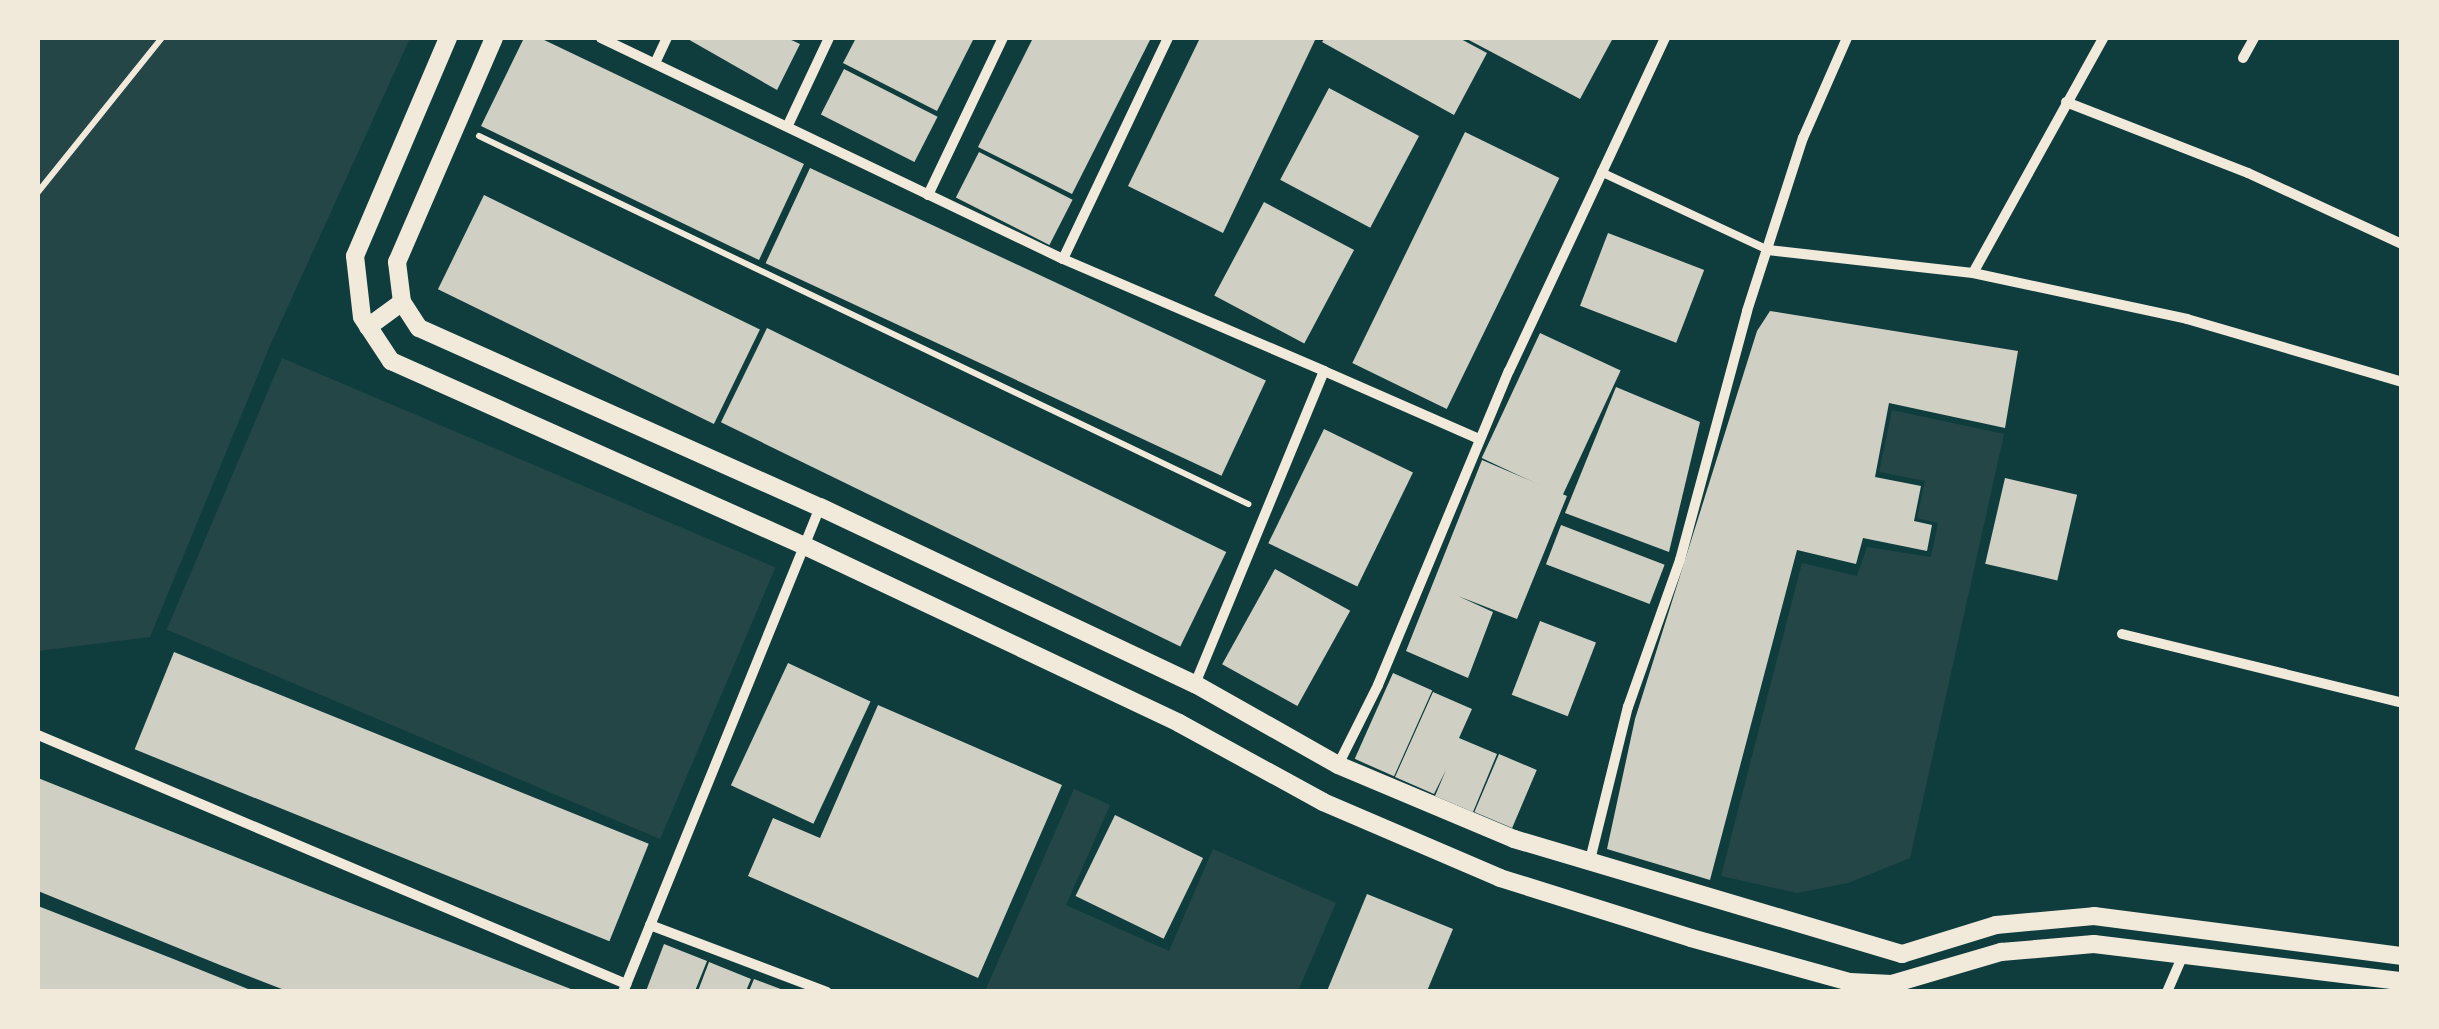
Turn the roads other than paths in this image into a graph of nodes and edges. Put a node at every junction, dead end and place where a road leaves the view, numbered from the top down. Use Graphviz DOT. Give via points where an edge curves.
graph roads {
  1 [pos="448,38"];
  2 [pos="494,38"];
  3 [pos="601,38"];
  4 [pos="668,38"];
  5 [pos="829,38"];
  6 [pos="1003,38"];
  7 [pos="1168,38"];
  8 [pos="1665,38"];
  9 [pos="1847,38"];
  10 [pos="2103,38"];
  11 [pos="2254,38"];
  12 [pos="2243,58"];
  13 [pos="656,60"];
  14 [pos="2066,102"];
  15 [pos="788,125"];
  16 [pos="1601,172"];
  17 [pos="928,194"];
  18 [pos="2402,244"];
  19 [pos="1768,250"];
  20 [pos="1063,259"];
  21 [pos="1974,273"];
  22 [pos="402,302"];
  23 [pos="368,327"];
  24 [pos="1324,371"];
  25 [pos="2402,382"];
  26 [pos="1480,439"];
  27 [pos="820,507"];
  28 [pos="803,545"];
  29 [pos="2122,634"];
  30 [pos="1195,684"];
  31 [pos="2402,703"];
  32 [pos="38,735"];
  33 [pos="1338,765"];
  34 [pos="1590,860"];
  35 [pos="650,925"];
  36 [pos="1939,944"];
  37 [pos="1902,954"];
  38 [pos="2183,954"];
  39 [pos="2402,956"];
  40 [pos="2402,981"];
  41 [pos="1929,984"];
  42 [pos="624,988"];
  43 [pos="1891,988"];
  44 [pos="828,992"];
  45 [pos="2167,992"];
  1 -- 23 [label="street" via="355,256"];
  2 -- 22 [label="street" via="397,262"];
  3 -- 13 [label="street"];
  4 -- 13 [label="street"];
  5 -- 15 [label="street"];
  6 -- 17 [label="street"];
  7 -- 20 [label="street"];
  8 -- 16 [label="street"];
  9 -- 19 [label="street" via="1804,138"];
  10 -- 14 [label="street"];
  11 -- 12 [label="street"];
  13 -- 15 [label="street"];
  14 -- 18 [label="street" via="2248,173"];
  14 -- 21 [label="street"];
  15 -- 17 [label="street"];
  16 -- 19 [label="lane"];
  16 -- 26 [label="street"];
  17 -- 20 [label="street"];
  19 -- 21 [label="street"];
  19 -- 34 [label="street" via="1685,541 1628,707"];
  20 -- 24 [label="street"];
  21 -- 25 [label="street" via="2187,320"];
  22 -- 23 [label="street"];
  22 -- 27 [label="street" via="419,328"];
  23 -- 28 [label="street" via="392,361"];
  24 -- 26 [label="street"];
  24 -- 30 [label="street"];
  26 -- 33 [label="street"];
  27 -- 28 [label="street"];
  27 -- 30 [label="street"];
  28 -- 35 [label="street"];
  28 -- 43 [label="street" via="1179,724 1323,802 1500,878 1850,982"];
  29 -- 31 [label="street"];
  30 -- 33 [label="street"];
  32 -- 42 [label="street"];
  33 -- 34 [label="street" via="1514,840"];
  34 -- 37 [label="street"];
  35 -- 42 [label="street"];
  35 -- 44 [label="street"];
  36 -- 37 [label="street"];
  36 -- 39 [label="street" via="1996,925 2094,916"];
  36 -- 41 [label="street"];
  37 -- 43 [label="street"];
  38 -- 40 [label="street"];
  38 -- 41 [label="street" via="2094,944 2001,952"];
  38 -- 45 [label="street"];
  41 -- 43 [label="street"];
}
